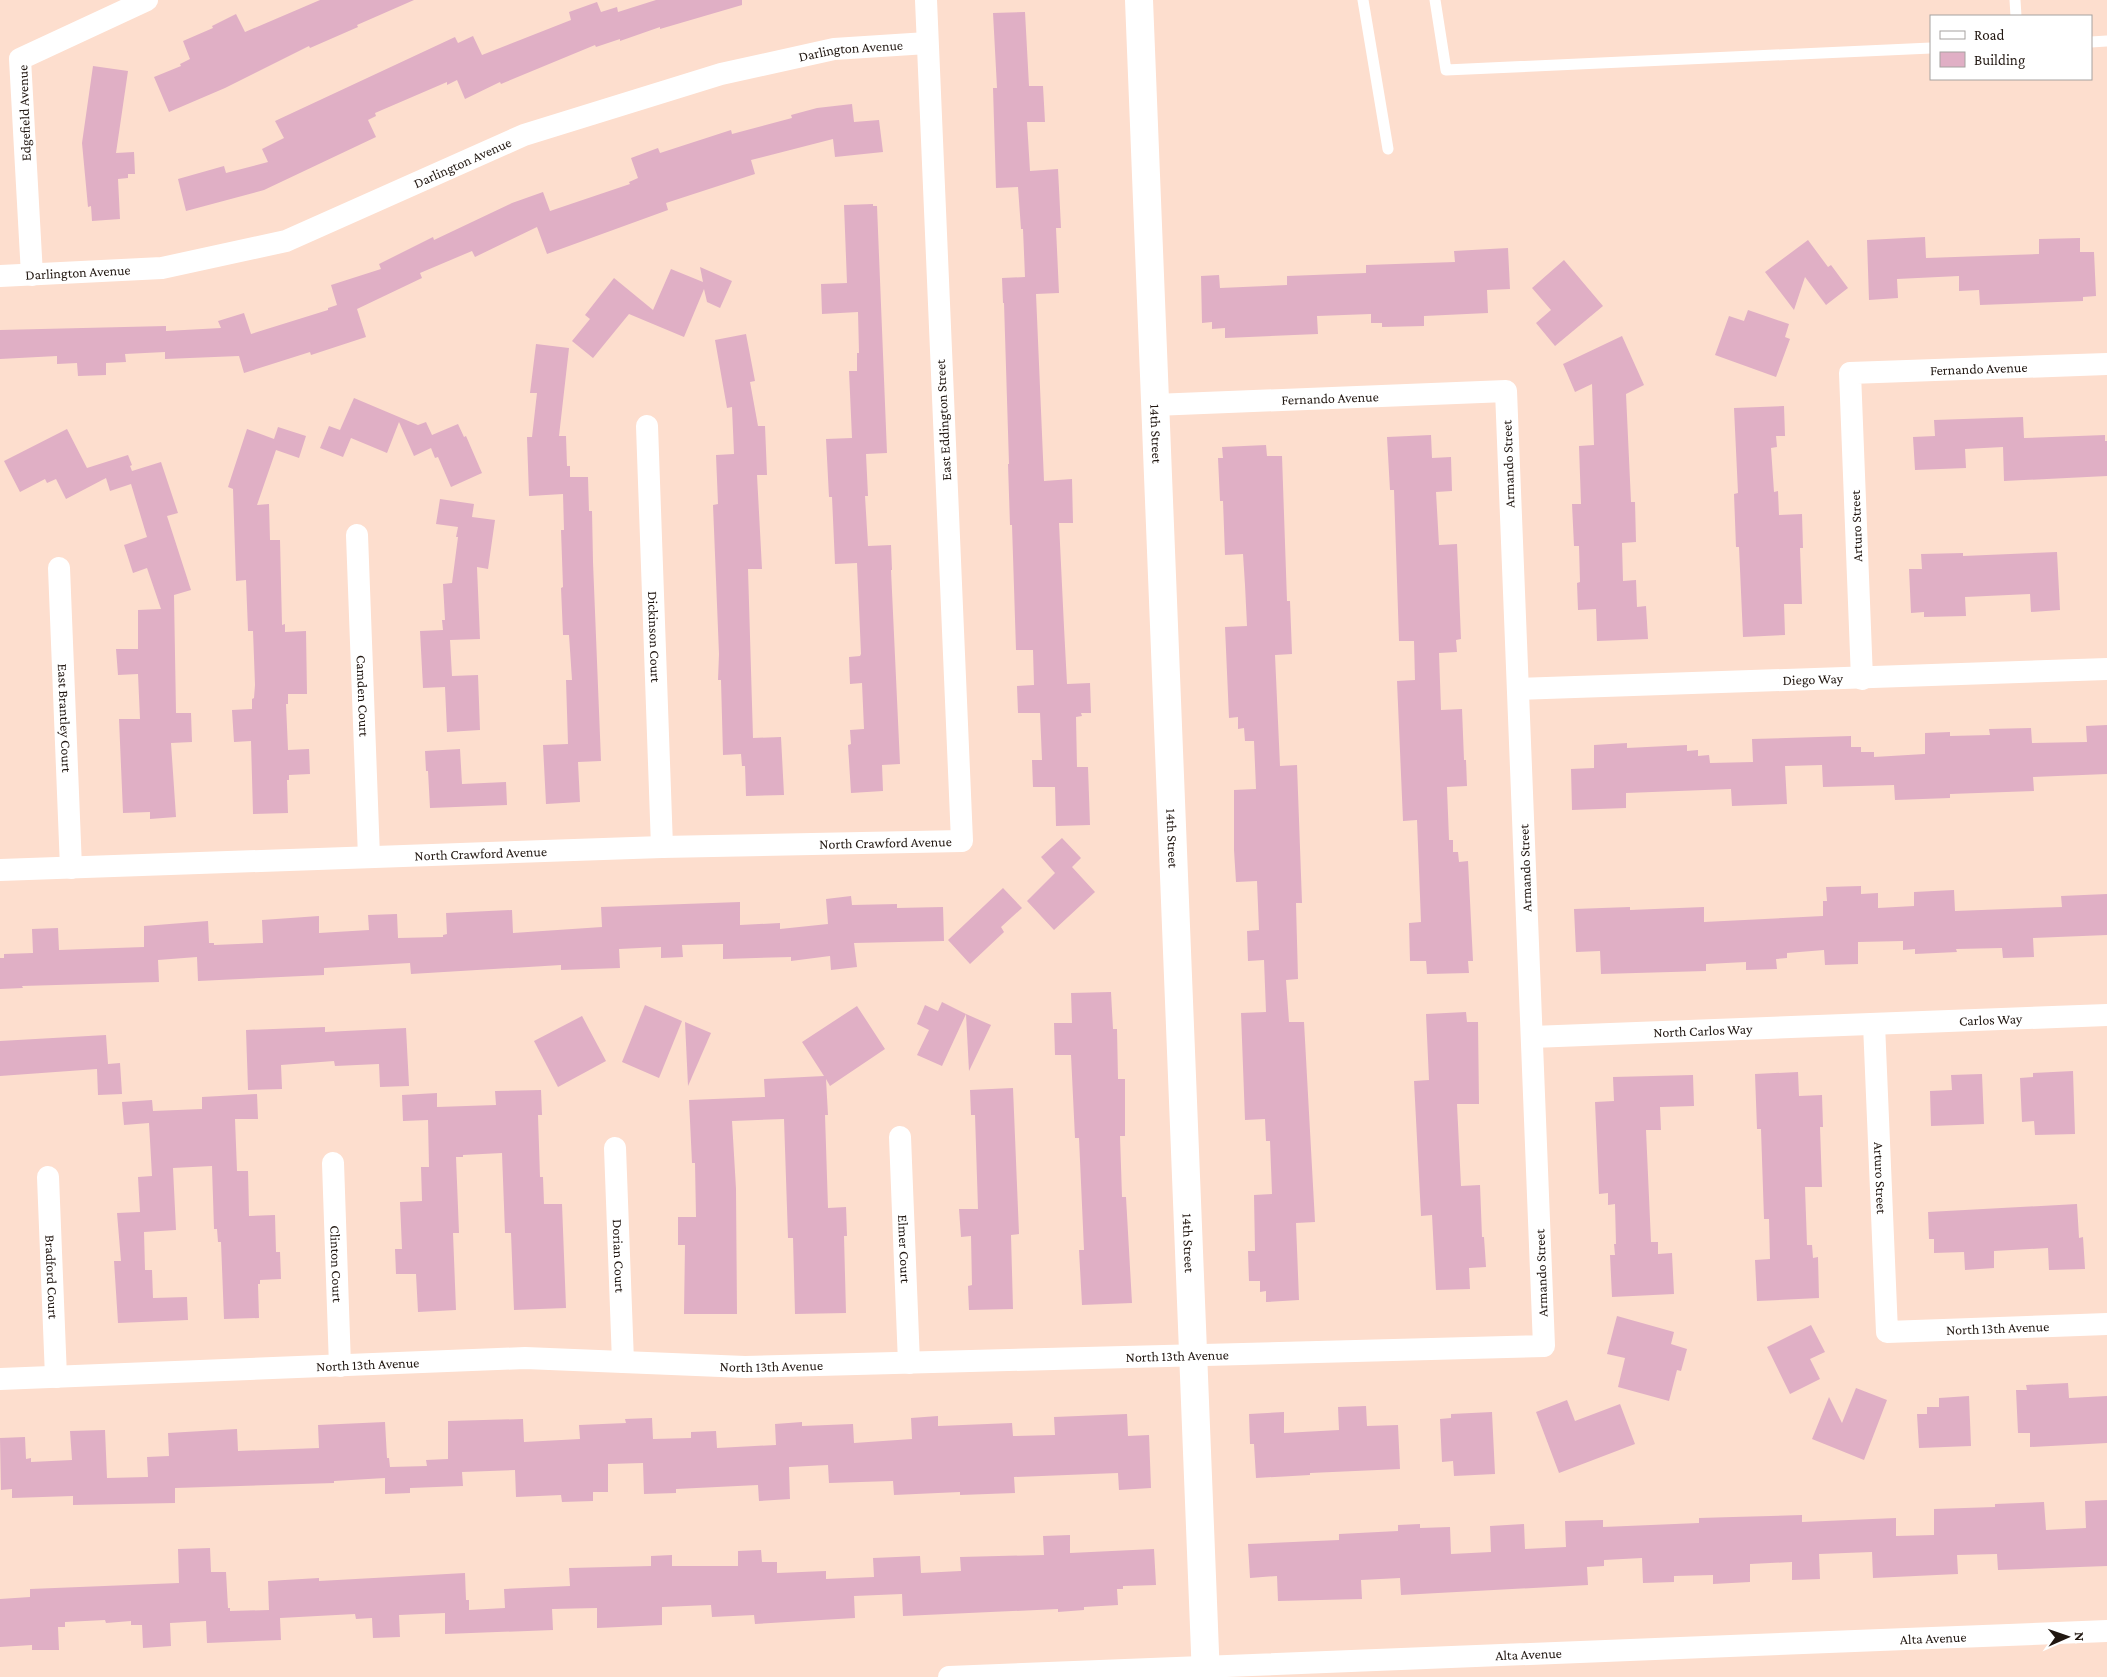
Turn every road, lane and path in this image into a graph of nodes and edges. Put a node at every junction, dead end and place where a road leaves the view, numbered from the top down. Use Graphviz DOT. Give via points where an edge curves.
graph roads {
  1 [pos="147,0"];
  2 [pos="926,0"];
  3 [pos="1139,0"];
  4 [pos="1363,0"];
  5 [pos="1435,0"];
  6 [pos="2016,0"];
  7 [pos="2016,15"];
  8 [pos="2107,41"];
  9 [pos="2092,42"];
  10 [pos="926,43"];
  11 [pos="1930,48"];
  12 [pos="1388,149"];
  13 [pos="32,275"];
  14 [pos="0,276"];
  15 [pos="2107,364"];
  16 [pos="1850,374"];
  17 [pos="1506,391"];
  18 [pos="1154,405"];
  19 [pos="647,426"];
  20 [pos="357,535"];
  21 [pos="59,568"];
  22 [pos="2107,669"];
  23 [pos="1862,679"];
  24 [pos="1518,689"];
  25 [pos="962,841"];
  26 [pos="662,848"];
  27 [pos="369,857"];
  28 [pos="71,868"];
  29 [pos="0,870"];
  30 [pos="2107,1014"];
  31 [pos="1874,1024"];
  32 [pos="1532,1037"];
  33 [pos="900,1137"];
  34 [pos="615,1148"];
  35 [pos="333,1163"];
  36 [pos="48,1178"];
  37 [pos="2107,1324"];
  38 [pos="1887,1332"];
  39 [pos="1544,1346"];
  40 [pos="1193,1355"];
  41 [pos="623,1362"];
  42 [pos="910,1363"];
  43 [pos="340,1366"];
  44 [pos="56,1377"];
  45 [pos="0,1379"];
  46 [pos="2107,1631"];
  47 [pos="1205,1672"];
  48 [pos="949,1677"];
  1 -- 13 [label="street, Edgefield Avenue" via="20,59"];
  2 -- 10 [label="street, East Eddington Street"];
  3 -- 18 [label="street, 14th Street"];
  4 -- 12 [label="lane"];
  5 -- 11 [label="lane" via="1446,70"];
  6 -- 7 [label="lane"];
  8 -- 9 [label="lane"];
  10 -- 13 [label="street, Darlington Avenue" via="834,49 721,74 524,135 286,240 162,268"];
  10 -- 25 [label="street, East Eddington Street"];
  13 -- 14 [label="street, Darlington Avenue"];
  15 -- 16 [label="street, Fernando Avenue"];
  16 -- 23 [label="street, Arturo Street"];
  17 -- 18 [label="street, Fernando Avenue"];
  17 -- 24 [label="street, Armando Street"];
  18 -- 40 [label="street, 14th Street"];
  19 -- 26 [label="street, Dickinson Court"];
  20 -- 27 [label="street, Camden Court"];
  21 -- 28 [label="street, East Brantley Court"];
  22 -- 23 [label="street, Diego Way"];
  23 -- 24 [label="street, Diego Way"];
  24 -- 32 [label="street, Armando Street"];
  25 -- 26 [label="street, North Crawford Avenue"];
  26 -- 27 [label="street, North Crawford Avenue"];
  27 -- 28 [label="street, North Crawford Avenue"];
  28 -- 29 [label="street, North Crawford Avenue"];
  30 -- 31 [label="street, Carlos Way"];
  31 -- 32 [label="street, North Carlos Way"];
  31 -- 38 [label="street, Arturo Street"];
  32 -- 39 [label="street, Armando Street"];
  33 -- 42 [label="street, Elmer Court"];
  34 -- 41 [label="street, Dorian Court"];
  35 -- 43 [label="street, Clinton Court"];
  36 -- 44 [label="street, Bradford Court"];
  37 -- 38 [label="street, North 13th Avenue"];
  39 -- 40 [label="street, North 13th Avenue"];
  40 -- 42 [label="street, North 13th Avenue"];
  40 -- 47 [label="street, 14th Street"];
  41 -- 42 [label="street, North 13th Avenue" via="745,1367"];
  41 -- 43 [label="street, North 13th Avenue" via="525,1358"];
  43 -- 44 [label="street, North 13th Avenue"];
  44 -- 45 [label="street, North 13th Avenue"];
  46 -- 47 [label="street, Alta Avenue"];
  47 -- 48 [label="street, Alta Avenue"];
}
